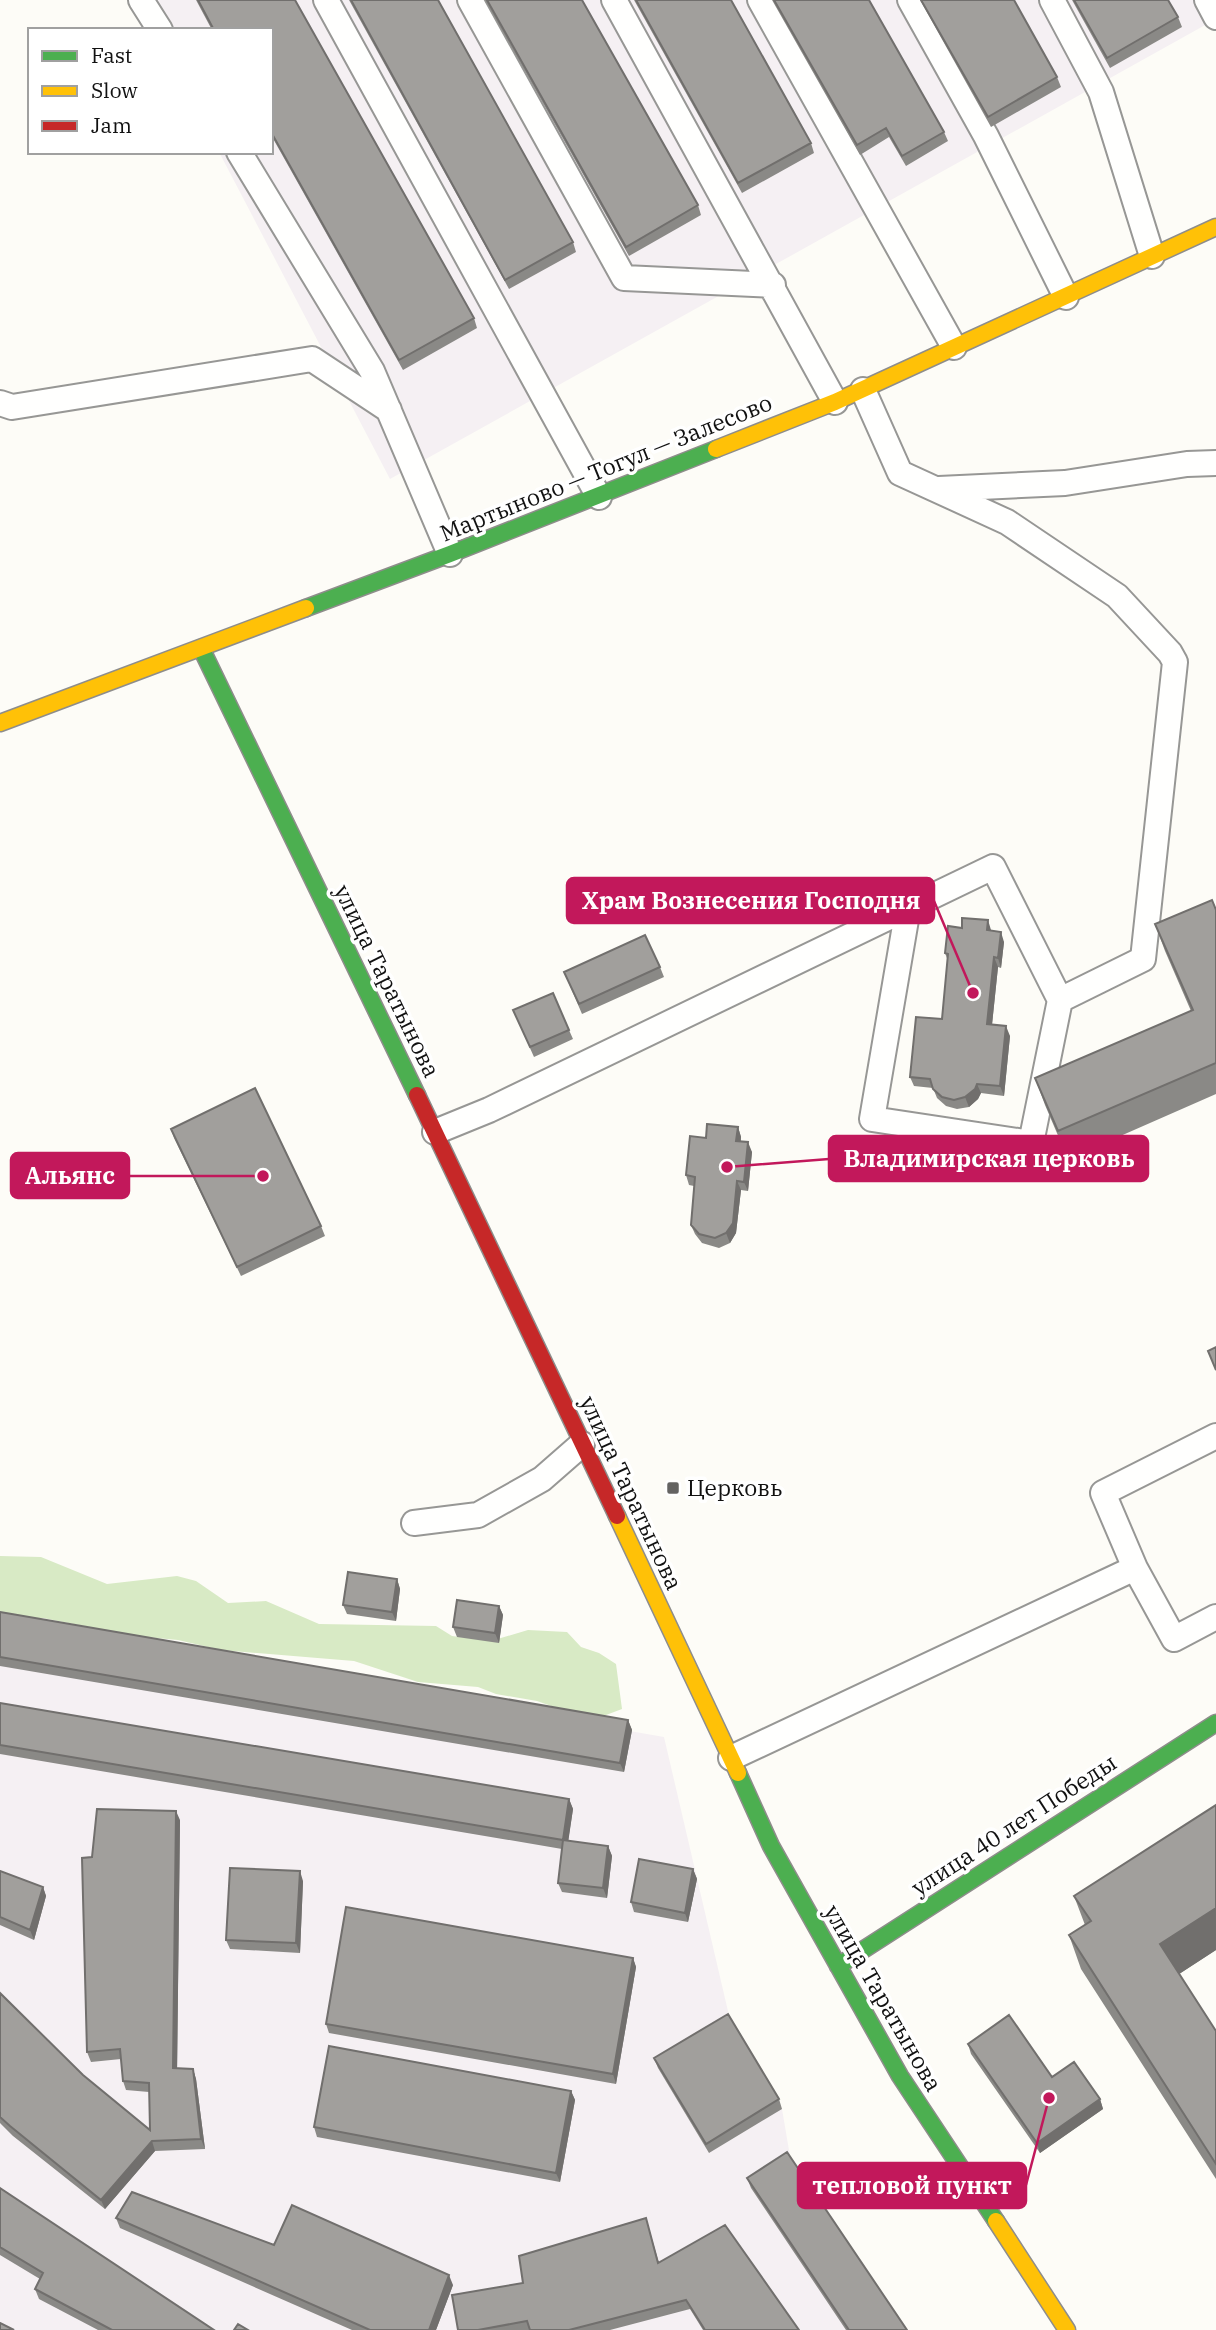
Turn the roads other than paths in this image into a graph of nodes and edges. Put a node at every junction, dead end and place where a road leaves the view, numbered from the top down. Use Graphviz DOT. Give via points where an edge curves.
graph roads {
  1 [pos="141,0"];
  2 [pos="326,0"];
  3 [pos="470,0"];
  4 [pos="614,0"];
  5 [pos="760,0"];
  6 [pos="910,0"];
  7 [pos="1052,0"];
  8 [pos="1207,0"];
  9 [pos="1216,17"];
  10 [pos="159,28"];
  11 [pos="240,154"];
  12 [pos="1216,227"];
  13 [pos="1152,256"];
  14 [pos="773,285"];
  15 [pos="1066,297"];
  16 [pos="954,347"];
  17 [pos="863,390"];
  18 [pos="835,402"];
  19 [pos="0,403"];
  20 [pos="389,410"];
  21 [pos="1216,463"];
  22 [pos="935,489"];
  23 [pos="599,497"];
  24 [pos="450,554"];
  25 [pos="201,648"];
  26 [pos="0,723"];
  27 [pos="908,908"];
  28 [pos="1060,1000"];
  29 [pos="435,1132"];
  30 [pos="1216,1436"];
  31 [pos="582,1444"];
  32 [pos="414,1523"];
  33 [pos="1135,1568"];
  34 [pos="1216,1618"];
  35 [pos="1216,1723"];
  36 [pos="731,1758"];
  37 [pos="838,1966"];
  38 [pos="1067,2330"];
  1 -- 10 [label="lane"];
  2 -- 23 [label="lane"];
  3 -- 14 [label="lane" via="624,278"];
  4 -- 14 [label="lane"];
  5 -- 16 [label="lane"];
  6 -- 15 [label="lane" via="986,136"];
  7 -- 13 [label="lane" via="1101,92"];
  8 -- 9 [label="lane"];
  11 -- 20 [label="lane" via="372,371"];
  12 -- 13 [label="street, Мартыново — Тогул — Залесово"];
  13 -- 15 [label="street, Мартыново — Тогул — Залесово"];
  14 -- 18 [label="lane"];
  15 -- 16 [label="street, Мартыново — Тогул — Залесово"];
  16 -- 17 [label="street, Мартыново — Тогул — Залесово"];
  17 -- 18 [label="street, Мартыново — Тогул — Залесово"];
  17 -- 22 [label="lane" via="900,474"];
  18 -- 23 [label="street, Мартыново — Тогул — Залесово"];
  19 -- 20 [label="lane" via="12,407 312,359"];
  20 -- 24 [label="lane"];
  21 -- 22 [label="lane" via="1065,483"];
  22 -- 28 [label="lane" via="1007,522 1117,596 1175,662 1143,959"];
  23 -- 24 [label="street, Мартыново — Тогул — Залесово"];
  24 -- 25 [label="street, Мартыново — Тогул — Залесово"];
  25 -- 26 [label="street, Мартыново — Тогул — Залесово"];
  25 -- 29 [label="street, улица Таратынова"];
  27 -- 28 [label="lane" via="993,867"];
  27 -- 28 [label="lane" via="872,1119 1031,1143"];
  27 -- 29 [label="lane"];
  29 -- 31 [label="street, улица Таратынова"];
  30 -- 33 [label="lane" via="1103,1493"];
  31 -- 32 [label="lane" via="542,1479 478,1515"];
  31 -- 36 [label="street, улица Таратынова"];
  33 -- 34 [label="lane" via="1174,1639"];
  33 -- 36 [label="lane"];
  35 -- 37 [label="street, улица 40 лет Победы"];
  36 -- 37 [label="street, улица Таратынова" via="771,1846"];
  37 -- 38 [label="street, улица Таратынова" via="900,2077"];
}
